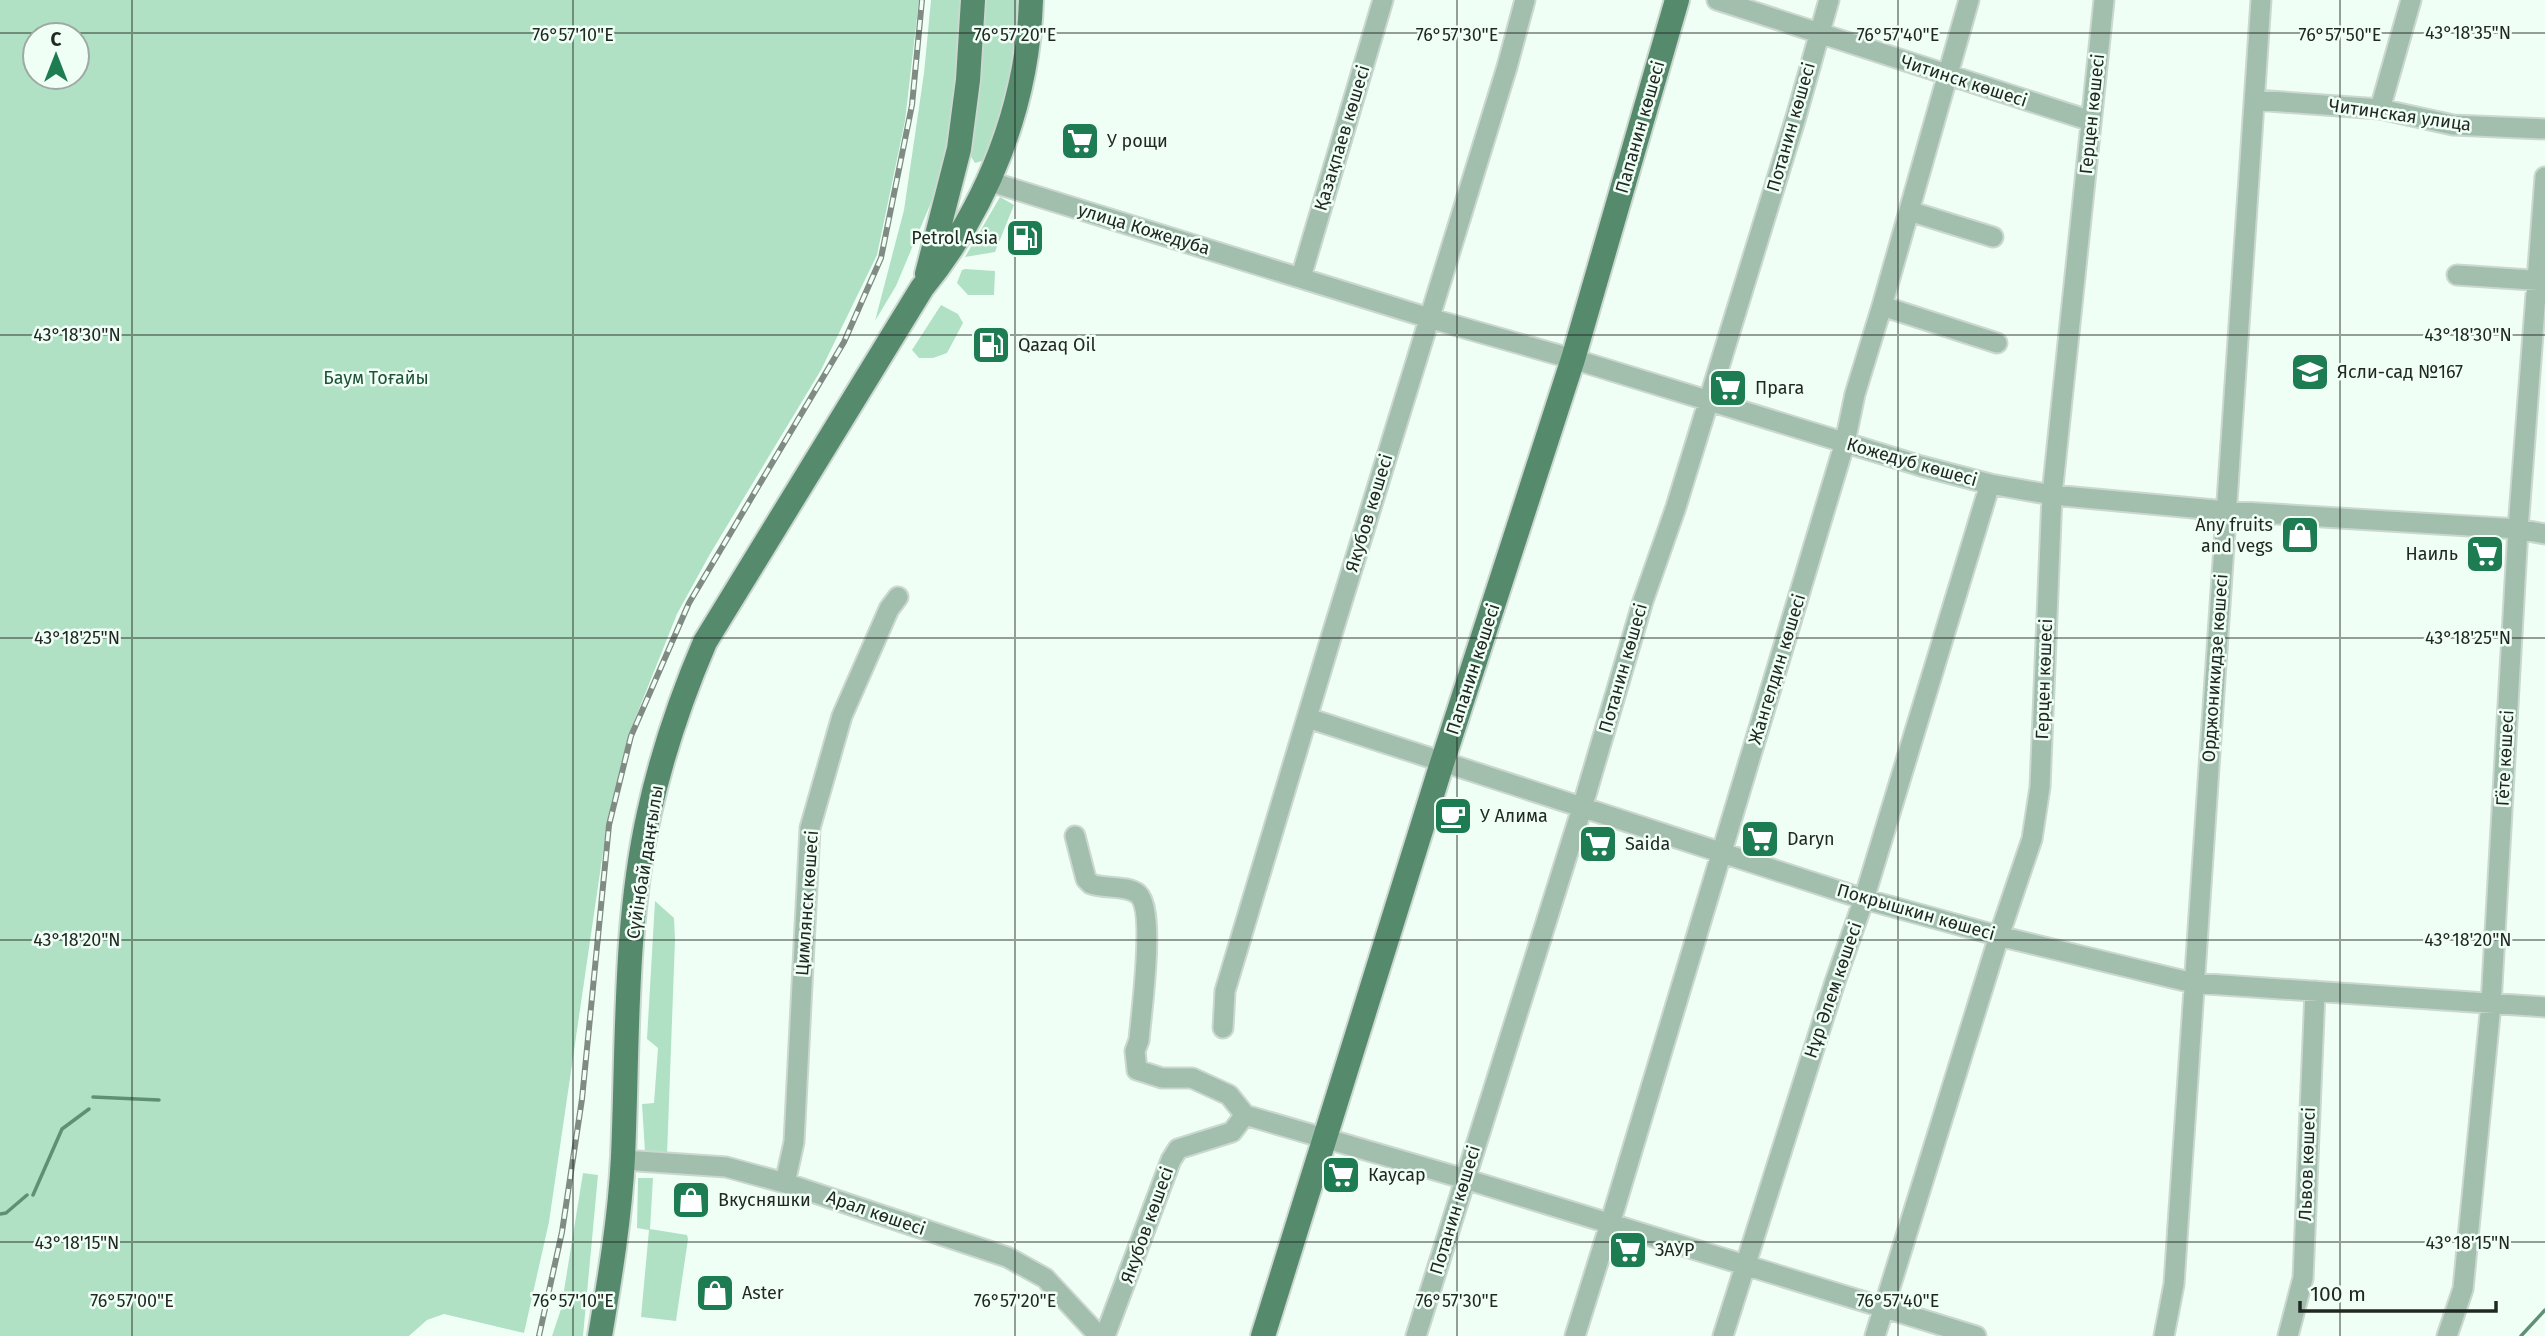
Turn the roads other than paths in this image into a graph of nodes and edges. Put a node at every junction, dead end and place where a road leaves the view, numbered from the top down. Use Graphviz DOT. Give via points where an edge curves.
graph roads {
  1 [pos="973,0"];
  2 [pos="1031,0"];
  3 [pos="1383,0"];
  4 [pos="1525,0"];
  5 [pos="1677,0"];
  6 [pos="1717,0"];
  7 [pos="1829,0"];
  8 [pos="1969,0"];
  9 [pos="2104,0"];
  10 [pos="2261,0"];
  11 [pos="2411,0"];
  12 [pos="1819,35"];
  13 [pos="1947,75"];
  14 [pos="2255,100"];
  15 [pos="2380,109"];
  16 [pos="2091,121"];
  17 [pos="2545,129"];
  18 [pos="2545,177"];
  19 [pos="988,181"];
  20 [pos="1909,211"];
  21 [pos="1993,237"];
  22 [pos="2458,275"];
  23 [pos="1301,277"];
  24 [pos="2541,281"];
  25 [pos="922,288"];
  26 [pos="1882,306"];
  27 [pos="1429,318"];
  28 [pos="1997,343"];
  29 [pos="1573,359"];
  30 [pos="1707,401"];
  31 [pos="1844,442"];
  32 [pos="1990,484"];
  33 [pos="2052,495"];
  34 [pos="2226,511"];
  35 [pos="2518,529"];
  36 [pos="2545,534"];
  37 [pos="898,597"];
  38 [pos="1308,718"];
  39 [pos="1442,763"];
  40 [pos="1582,808"];
  41 [pos="1075,836"];
  42 [pos="1723,852"];
  43 [pos="1864,899"];
  44 [pos="1999,936"];
  45 [pos="2193,983"];
  46 [pos="2315,991"];
  47 [pos="2491,1004"];
  48 [pos="2545,1007"];
  49 [pos="1223,1028"];
  50 [pos="1245,1115"];
  51 [pos="1324,1139"];
  52 [pos="623,1160"];
  53 [pos="1465,1179"];
  54 [pos="785,1182"];
  55 [pos="1611,1224"];
  56 [pos="1745,1264"];
  57 [pos="1884,1307"];
  58 [pos="600,1336"];
  59 [pos="1099,1336"];
  60 [pos="1105,1336"];
  61 [pos="1263,1336"];
  62 [pos="1416,1336"];
  63 [pos="1575,1336"];
  64 [pos="1723,1336"];
  65 [pos="1875,1336"];
  66 [pos="1976,1336"];
  67 [pos="2164,1336"];
  68 [pos="2288,1336"];
  69 [pos="2447,1336"];
  1 -- 25 [label="main road, Сүйінбай даңғылы" via="959,149"];
  2 -- 19 [label="main road, Сүйінбай даңғылы" via="1023,82 1010,130"];
  3 -- 23 [label="street, Қазақпаев көшесі"];
  4 -- 27 [label="street, Якубов көшесі"];
  5 -- 29 [label="main road, Папанин көшесі"];
  6 -- 12 [label="street, Читинск көшесі"];
  7 -- 12 [label="street, Потанин көшесі"];
  8 -- 13 [label="street, Жангелдин көшесі"];
  9 -- 16 [label="street, Герцен көшесі"];
  10 -- 14 [label="street, Орджоникидзе көшесі"];
  11 -- 15 [label="street"];
  12 -- 13 [label="street, Читинск көшесі"];
  12 -- 30 [label="street, Потанин көшесі"];
  13 -- 16 [label="street, Читинск көшесі"];
  13 -- 20 [label="street, Жангелдин көшесі"];
  14 -- 15 [label="street, Читинская улица"];
  14 -- 34 [label="street, Орджоникидзе көшесі"];
  15 -- 17 [label="street, Читинская улица" via="2453,125"];
  16 -- 33 [label="street, Герцен көшесі"];
  18 -- 24 [label="street, Гёте көшесі"];
  19 -- 23 [label="street, улица Кожедуба"];
  19 -- 25 [label="main road, Сүйінбай даңғылы" via="945,260"];
  20 -- 21 [label="street"];
  20 -- 26 [label="street, Жангелдин көшесі"];
  22 -- 24 [label="street"];
  23 -- 27 [label="street, Кожедуб көшесі"];
  24 -- 35 [label="street, Гёте көшесі"];
  25 -- 52 [label="main road, Сүйінбай даңғылы" via="705,642 682,697 648,816 633,919"];
  26 -- 28 [label="street"];
  26 -- 31 [label="street, Жангелдин көшесі"];
  27 -- 29 [label="street, Кожедуб көшесі"];
  27 -- 38 [label="street, Якубов көшесі"];
  29 -- 30 [label="street, Кожедуб көшесі"];
  29 -- 39 [label="main road, Папанин көшесі"];
  30 -- 31 [label="street, Кожедуб көшесі"];
  30 -- 40 [label="street, Потанин көшесі"];
  31 -- 32 [label="street, Кожедуб көшесі"];
  31 -- 42 [label="street, Жангелдин көшесі"];
  32 -- 33 [label="street, Кожедуб көшесі"];
  32 -- 43 [label="street, Нұр Әлем көшесі"];
  33 -- 34 [label="street, Кожедуб көшесі"];
  33 -- 44 [label="street, Герцен көшесі" via="2040,787 2032,839"];
  34 -- 35 [label="street, Кожедуб көшесі"];
  34 -- 45 [label="street, Орджоникидзе көшесі"];
  35 -- 36 [label="street, Кожедуб көшесі"];
  35 -- 47 [label="street, Гёте көшесі"];
  37 -- 54 [label="street, Цимлянск көшесі" via="842,716 810,828 794,1142"];
  38 -- 39 [label="street, Покрышкин көшесі"];
  38 -- 49 [label="street, Якубов көшесі" via="1225,991"];
  39 -- 40 [label="street, Покрышкин көшесі"];
  39 -- 51 [label="main road, Папанин көшесі"];
  40 -- 42 [label="street, Покрышкин көшесі"];
  40 -- 53 [label="street, Потанин көшесі"];
  41 -- 50 [label="street" via="1091,884 1131,891 1140,895 1144,904 1148,943 1135,1051 1137,1070 1162,1078 1192,1078 1229,1095"];
  42 -- 43 [label="street, Покрышкин көшесі"];
  42 -- 55 [label="street, Жангелдин көшесі"];
  43 -- 44 [label="street, Покрышкин көшесі"];
  43 -- 56 [label="street, Нұр Әлем көшесі"];
  44 -- 45 [label="street, Покрышкин көшесі"];
  44 -- 57 [label="street, Герцен көшесі"];
  45 -- 46 [label="street, Покрышкин көшесі"];
  45 -- 67 [label="street, Орджоникидзе көшесі" via="2174,1284"];
  46 -- 47 [label="street, Покрышкин көшесі"];
  46 -- 68 [label="street, Львов көшесі" via="2303,1278"];
  47 -- 48 [label="street, Покрышкин көшесі"];
  47 -- 69 [label="street, Гёте көшесі" via="2463,1289"];
  50 -- 51 [label="street"];
  50 -- 60 [label="street, Якубов көшесі" via="1232,1132 1178,1149 1171,1160"];
  51 -- 53 [label="street"];
  51 -- 61 [label="main road, Папанин көшесі"];
  52 -- 54 [label="street, Арал көшесі" via="726,1167"];
  52 -- 58 [label="main road, Сүйінбай даңғылы"];
  53 -- 55 [label="street"];
  53 -- 62 [label="street, Потанин көшесі"];
  54 -- 59 [label="street, Арал көшесі" via="1007,1257 1045,1278"];
  55 -- 56 [label="street"];
  55 -- 63 [label="street, Жангелдин көшесі"];
  56 -- 57 [label="street"];
  56 -- 64 [label="street, Нұр Әлем көшесі"];
  57 -- 65 [label="street, Герцен көшесі"];
  57 -- 66 [label="street"];
}
